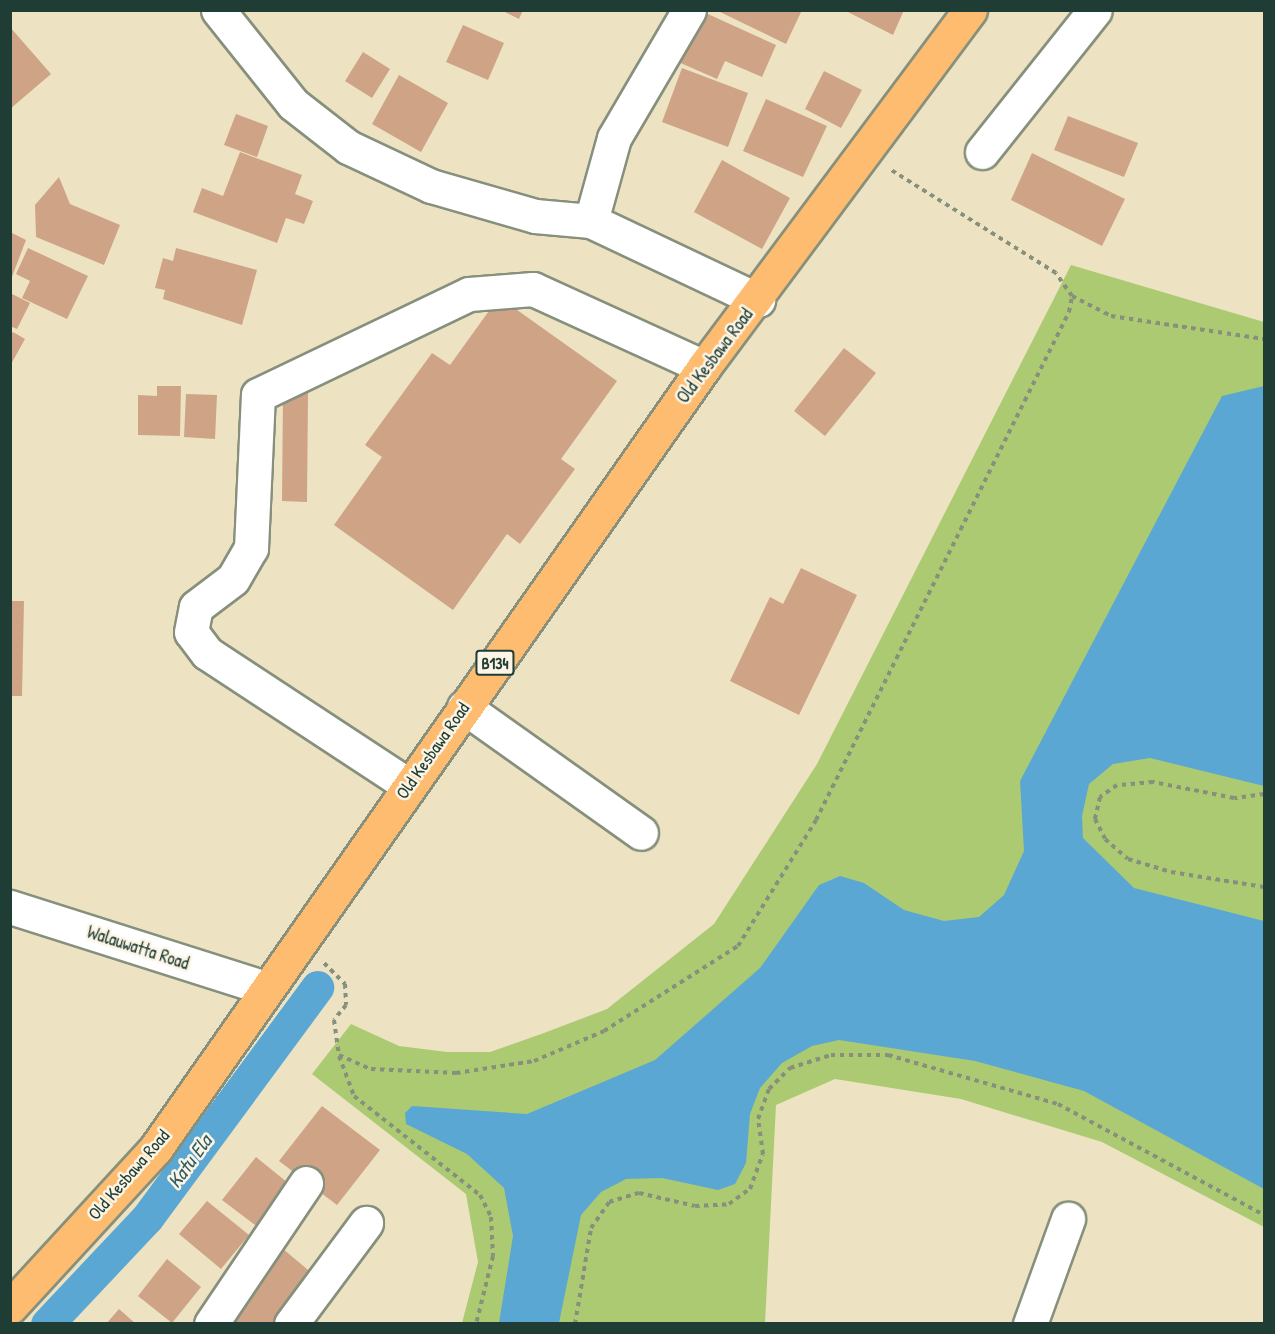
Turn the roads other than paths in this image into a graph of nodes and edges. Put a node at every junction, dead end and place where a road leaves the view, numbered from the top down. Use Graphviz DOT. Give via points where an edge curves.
graph roads {
  1 [pos="218,10"];
  2 [pos="689,10"];
  3 [pos="970,10"];
  4 [pos="1095,10"];
  5 [pos="982,152"];
  6 [pos="591,221"];
  7 [pos="758,300"];
  8 [pos="704,367"];
  9 [pos="464,706"];
  10 [pos="408,785"];
  11 [pos="641,833"];
  12 [pos="10,907"];
  13 [pos="265,988"];
  14 [pos="306,1183"];
  15 [pos="1068,1219"];
  16 [pos="366,1223"];
  17 [pos="10,1307"];
  18 [pos="211,1323"];
  19 [pos="291,1323"];
  20 [pos="1030,1323"];
  1 -- 6 [label="street" via="293,105 348,147 431,186 535,216"];
  2 -- 6 [label="street" via="614,138"];
  3 -- 7 [label="main road, Old Kesbawa Road / B134"];
  4 -- 5 [label="street"];
  6 -- 7 [label="street"];
  7 -- 8 [label="main road, Old Kesbawa Road / B134"];
  8 -- 9 [label="main road, Old Kesbawa Road / B134"];
  8 -- 10 [label="street" via="533,289 468,294 258,395 251,548 233,579 196,607 191,632 207,653"];
  9 -- 10 [label="main road, Old Kesbawa Road / B134"];
  9 -- 11 [label="street"];
  10 -- 13 [label="main road, Old Kesbawa Road / B134"];
  12 -- 13 [label="street, Walauwatta Road"];
  13 -- 17 [label="main road, Old Kesbawa Road / B134" via="156,1148"];
  14 -- 18 [label="street"];
  15 -- 20 [label="street"];
  16 -- 19 [label="street"];
}
